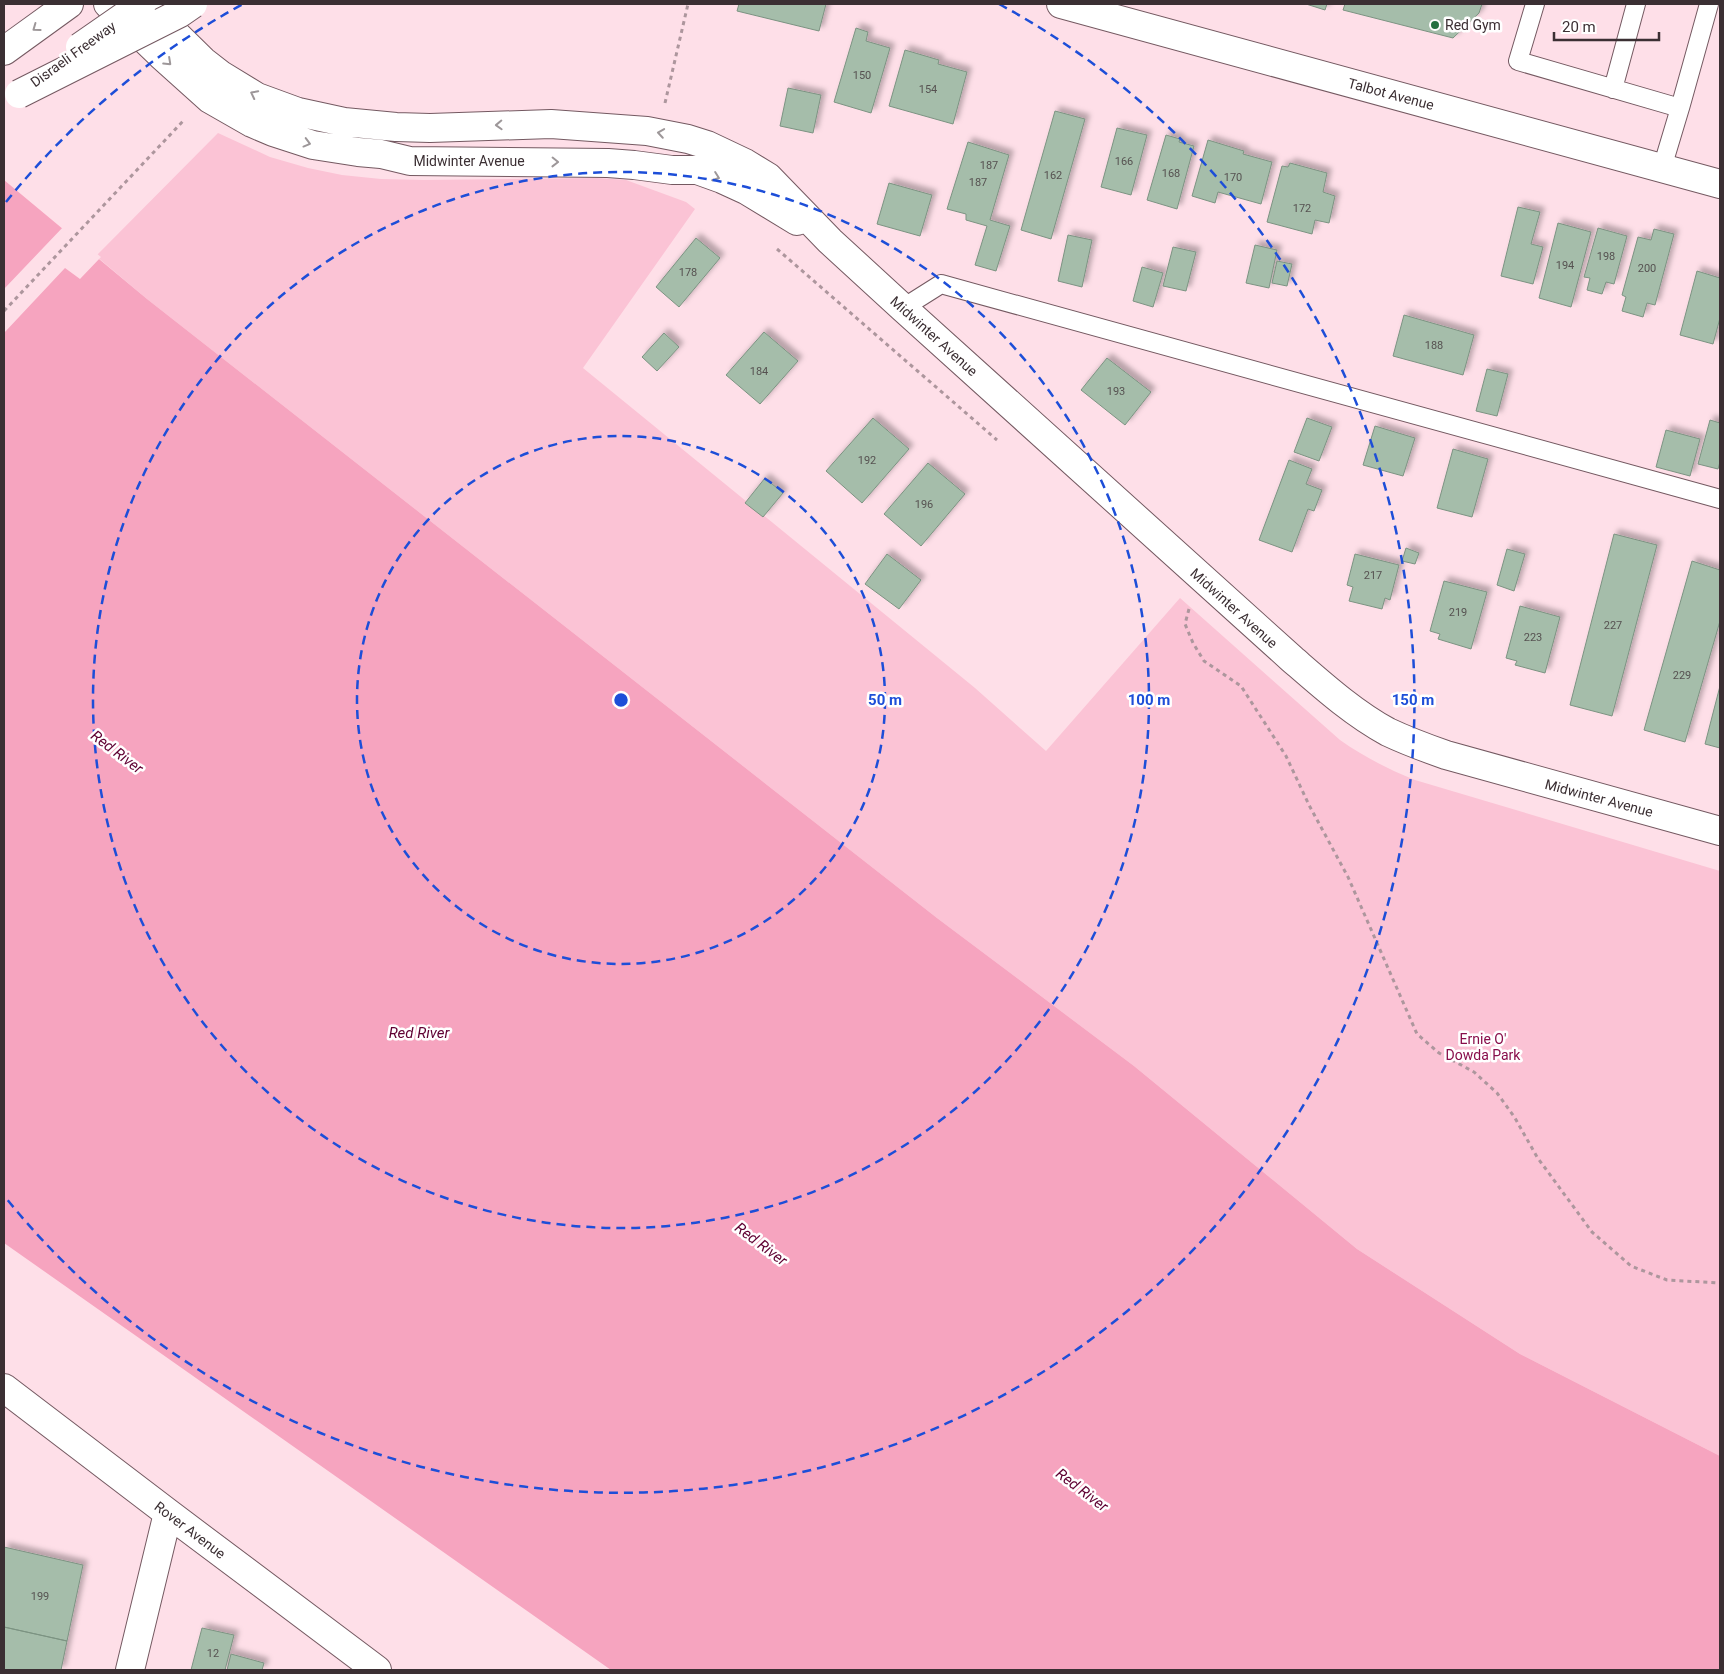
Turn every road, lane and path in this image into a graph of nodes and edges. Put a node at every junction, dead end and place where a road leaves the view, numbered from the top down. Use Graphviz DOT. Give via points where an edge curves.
graph roads {
  1 [pos="69,4"];
  2 [pos="108,4"];
  3 [pos="144,4"];
  4 [pos="193,4"];
  5 [pos="688,4"];
  6 [pos="1061,4"];
  7 [pos="1535,4"];
  8 [pos="1636,4"];
  9 [pos="1709,4"];
  10 [pos="4,51"];
  11 [pos="1613,89"];
  12 [pos="11,100"];
  13 [pos="664,105"];
  14 [pos="1680,108"];
  15 [pos="189,115"];
  16 [pos="1662,168"];
  17 [pos="1720,184"];
  18 [pos="830,242"];
  19 [pos="772,244"];
  20 [pos="902,308"];
  21 [pos="4,311"];
  22 [pos="1003,445"];
  23 [pos="1720,499"];
  24 [pos="1190,607"];
  25 [pos="1720,831"];
  26 [pos="1720,1283"];
  27 [pos="4,1388"];
  28 [pos="168,1513"];
  29 [pos="130,1670"];
  30 [pos="377,1670"];
  1 -- 10 [label="main road, one-way"];
  2 -- 18 [label="main road, Midwinter Avenue, one-way" via="210,99 252,123 295,139 410,161 608,163 697,170 746,190"];
  3 -- 12 [label="main road, Disraeli Freeway, bridge"];
  18 -- 3 [label="main road, Midwinter Avenue, one-way" via="768,177 727,154 669,134 551,124 396,127 344,122 298,112 257,96 221,75"];
  4 -- 12 [label="main road, bridge"];
  5 -- 13 [label="path"];
  6 -- 16 [label="main road, Talbot Avenue"];
  7 -- 11 [label="lane" via="1518,61"];
  8 -- 11 [label="lane"];
  9 -- 14 [label="lane"];
  11 -- 14 [label="lane"];
  14 -- 16 [label="lane"];
  15 -- 21 [label="path"];
  16 -- 17 [label="main road, Talbot Avenue"];
  18 -- 20 [label="main road, Midwinter Avenue"];
  19 -- 22 [label="path"];
  20 -- 23 [label="lane" via="941,284"];
  20 -- 25 [label="main road, Midwinter Avenue" via="1258,629 1357,712 1387,731 1446,755"];
  24 -- 26 [label="path" via="1185,624 1204,661 1241,686 1286,756 1348,877 1417,1034 1439,1053 1474,1072 1496,1093 1592,1232 1631,1266 1667,1280"];
  27 -- 28 [label="main road, Rover Avenue"];
  28 -- 29 [label="main road"];
  28 -- 30 [label="main road, Rover Avenue"];
}
